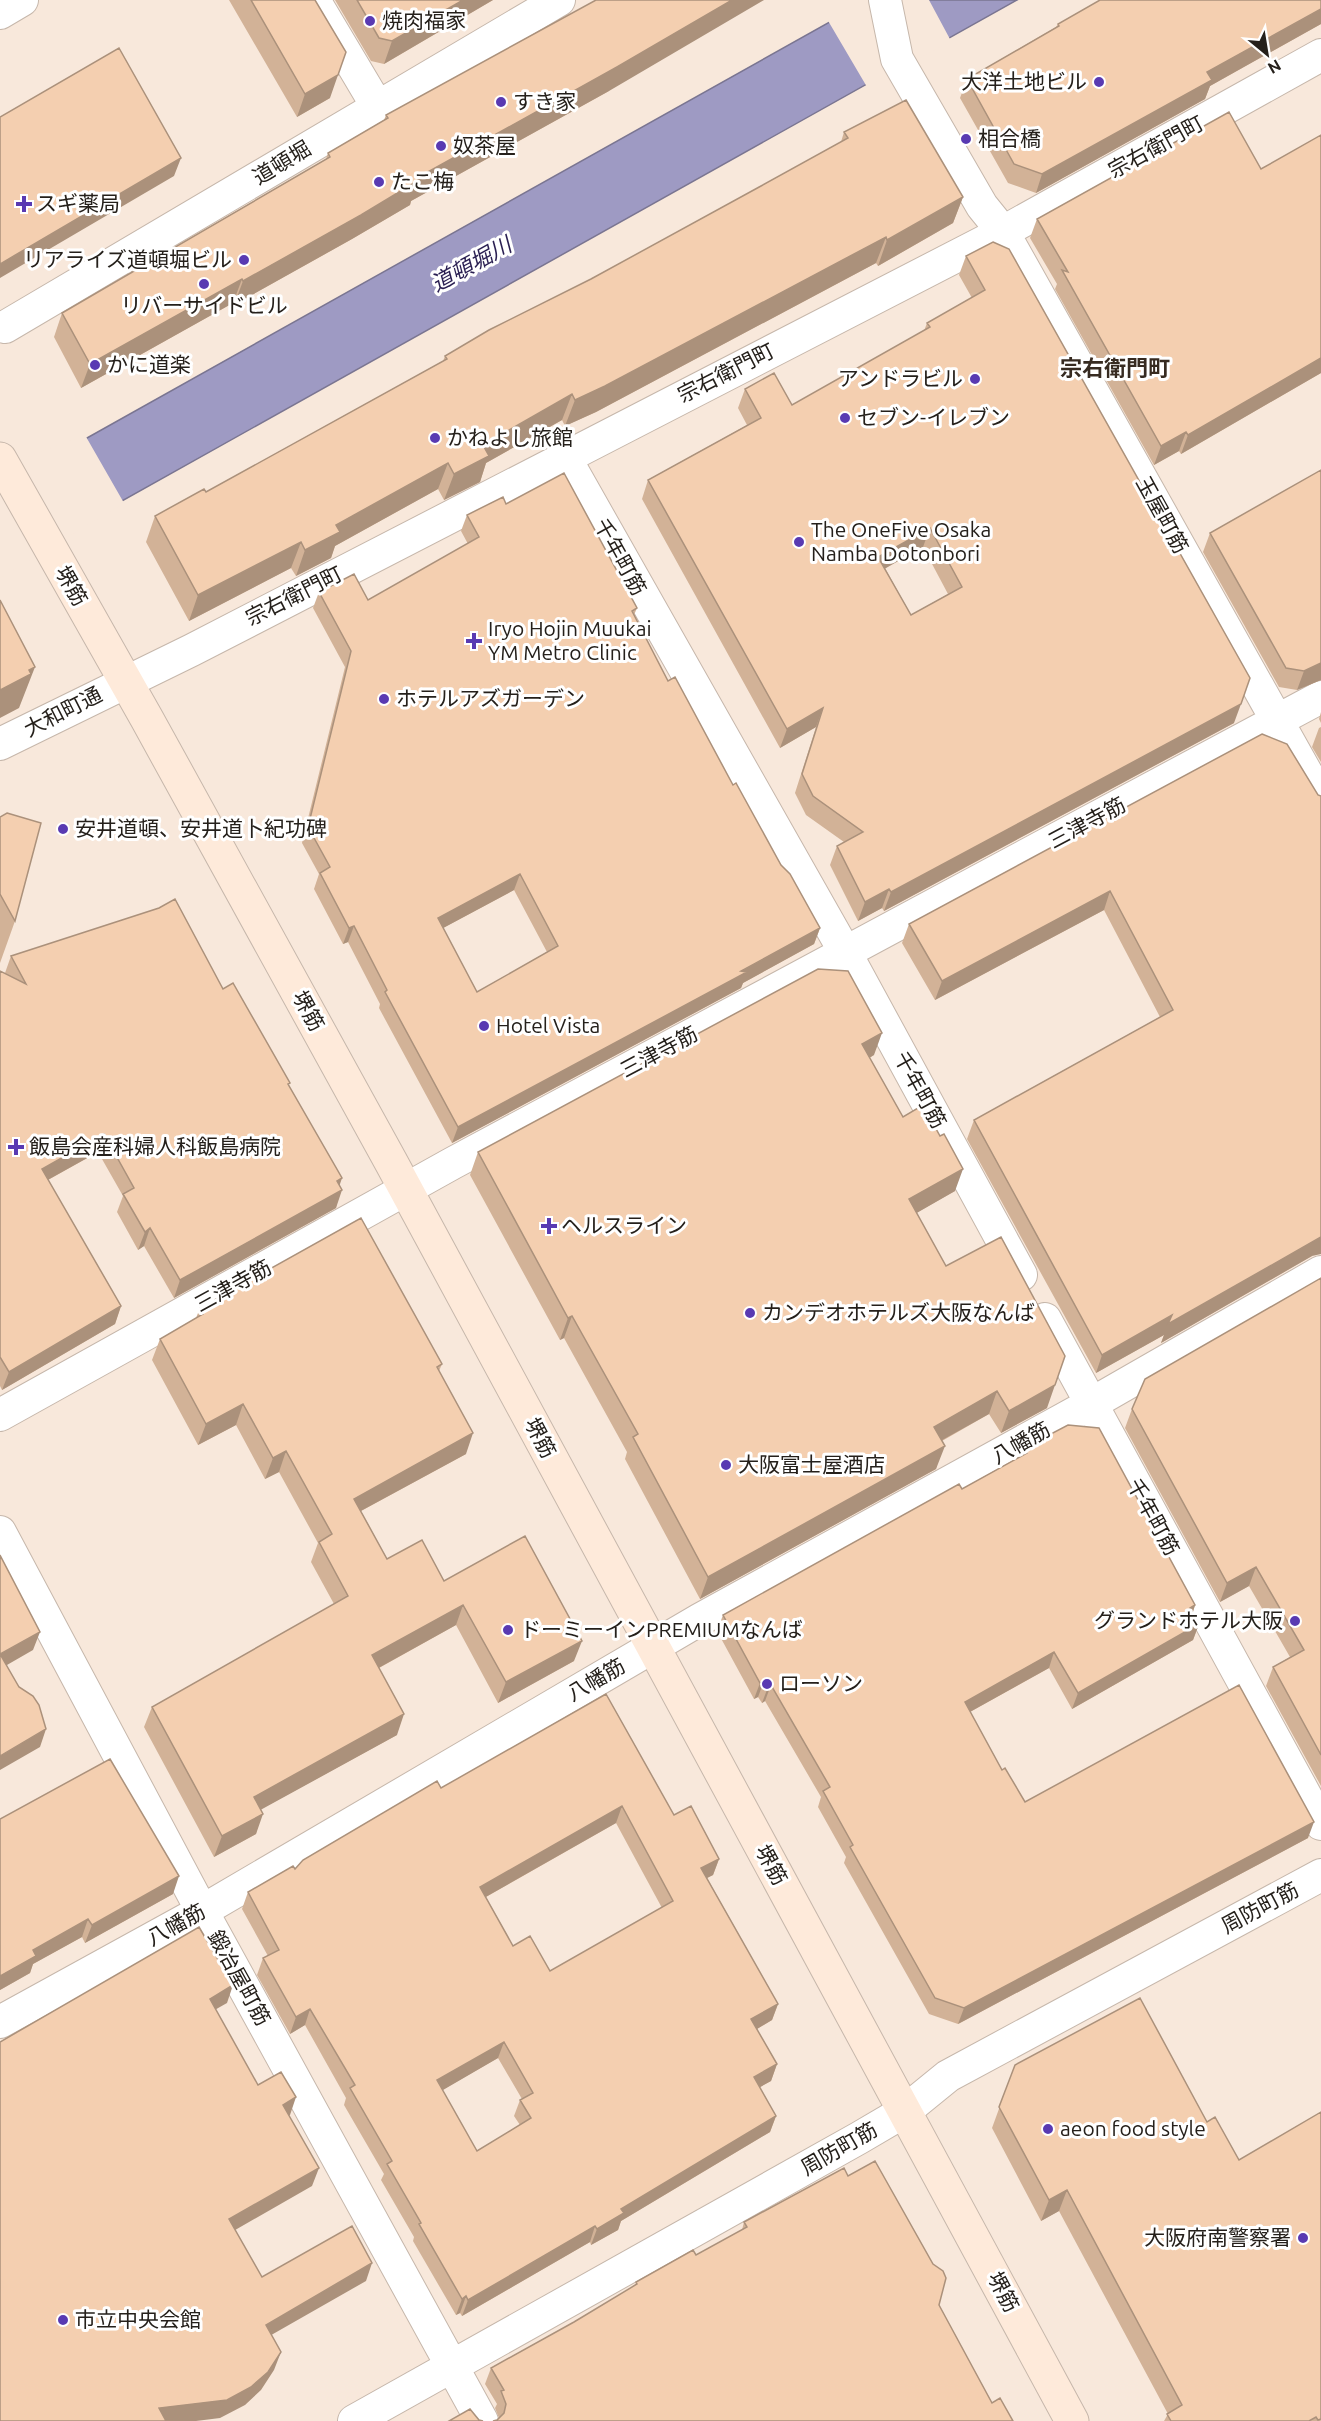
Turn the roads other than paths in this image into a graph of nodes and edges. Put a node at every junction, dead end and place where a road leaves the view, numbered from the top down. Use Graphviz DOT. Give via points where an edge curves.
graph roads {
  1 [pos="22,0"];
  2 [pos="314,0"];
  3 [pos="558,0"];
  4 [pos="885,0"];
  5 [pos="0,13"];
  6 [pos="1321,55"];
  7 [pos="377,106"];
  8 [pos="1003,232"];
  9 [pos="5,327"];
  10 [pos="564,456"];
  11 [pos="0,459"];
  12 [pos="126,681"];
  13 [pos="1321,697"];
  14 [pos="1277,721"];
  15 [pos="0,744"];
  16 [pos="1321,799"];
  17 [pos="845,952"];
  18 [pos="405,1190"];
  19 [pos="1321,1272"];
  20 [pos="1091,1404"];
  21 [pos="0,1415"];
  22 [pos="0,1532"];
  23 [pos="653,1647"];
  24 [pos="1321,1824"];
  25 [pos="1321,1875"];
  26 [pos="202,1911"];
  27 [pos="0,2022"];
  28 [pos="905,2111"];
  29 [pos="452,2366"];
  30 [pos="354,2421"];
  31 [pos="483,2421"];
  32 [pos="1072,2421"];
  1 -- 5 [label="street"];
  2 -- 7 [label="street"];
  3 -- 7 [label="street, 道頓堀"];
  4 -- 8 [label="street, 玉屋町筋" via="897,59 982,206"];
  6 -- 8 [label="street, 宗右衛門町"];
  7 -- 9 [label="street, 道頓堀"];
  8 -- 10 [label="street, 宗右衛門町"];
  8 -- 14 [label="street, 玉屋町筋"];
  10 -- 12 [label="street, 宗右衛門町"];
  10 -- 17 [label="street, 千年町筋"];
  11 -- 12 [label="main road, 堺筋"];
  12 -- 15 [label="street, 大和町通"];
  12 -- 18 [label="main road, 堺筋"];
  13 -- 14 [label="street, 三津寺筋"];
  14 -- 16 [label="street, 玉屋町筋"];
  14 -- 17 [label="street, 三津寺筋"];
  17 -- 18 [label="street, 三津寺筋"];
  17 -- 20 [label="street, 千年町筋"];
  18 -- 21 [label="street, 三津寺筋"];
  18 -- 23 [label="main road, 堺筋"];
  19 -- 20 [label="street, 八幡筋"];
  20 -- 23 [label="street, 八幡筋"];
  20 -- 24 [label="street, 千年町筋"];
  22 -- 26 [label="street, 鍛冶屋町筋"];
  23 -- 26 [label="street, 八幡筋"];
  23 -- 28 [label="main road, 堺筋"];
  25 -- 28 [label="street, 周防町筋" via="948,2076"];
  26 -- 27 [label="street, 八幡筋"];
  26 -- 29 [label="street, 鍛冶屋町筋"];
  28 -- 29 [label="street, 周防町筋"];
  28 -- 32 [label="main road, 堺筋"];
  29 -- 30 [label="street, 周防町筋"];
  29 -- 31 [label="street, 鍛冶屋町筋"];
}
